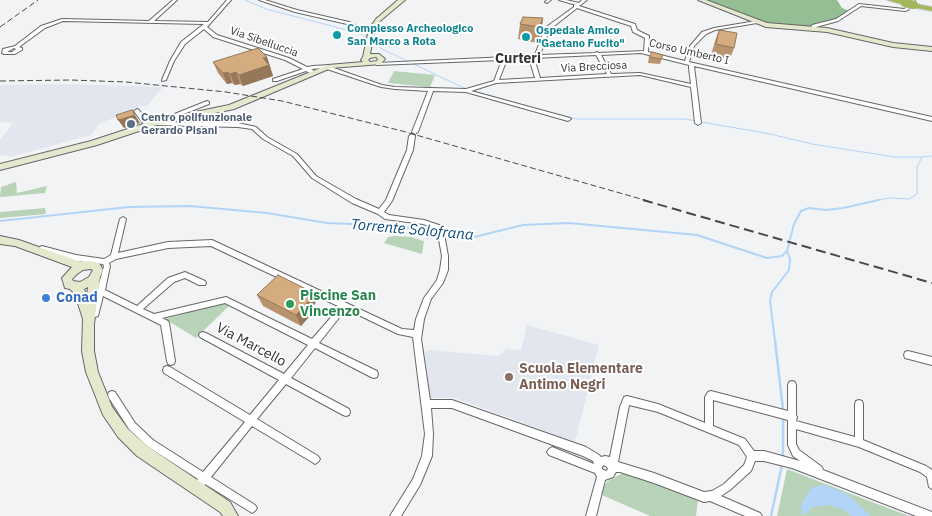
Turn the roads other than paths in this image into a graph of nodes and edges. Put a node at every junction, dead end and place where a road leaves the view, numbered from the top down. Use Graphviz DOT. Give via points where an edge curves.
graph roads {
  1 [pos="175,0"];
  2 [pos="229,0"];
  3 [pos="261,0"];
  4 [pos="402,0"];
  5 [pos="561,0"];
  6 [pos="585,0"];
  7 [pos="701,0"];
  8 [pos="891,0"];
  9 [pos="913,2"];
  10 [pos="932,4"];
  11 [pos="576,5"];
  12 [pos="932,9"];
  13 [pos="151,21"];
  14 [pos="756,22"];
  15 [pos="207,24"];
  16 [pos="813,29"];
  17 [pos="194,34"];
  18 [pos="370,35"];
  19 [pos="214,36"];
  20 [pos="932,48"];
  21 [pos="597,53"];
  22 [pos="646,53"];
  23 [pos="2,54"];
  24 [pos="534,56"];
  25 [pos="368,57"];
  26 [pos="505,58"];
  27 [pos="382,62"];
  28 [pos="690,63"];
  29 [pos="328,67"];
  30 [pos="310,70"];
  31 [pos="610,76"];
  32 [pos="164,80"];
  33 [pos="275,80"];
  34 [pos="538,80"];
  35 [pos="496,82"];
  36 [pos="692,86"];
  37 [pos="431,90"];
  38 [pos="467,91"];
  39 [pos="207,103"];
  40 [pos="138,111"];
  41 [pos="932,119"];
  42 [pos="568,120"];
  43 [pos="173,122"];
  44 [pos="698,123"];
  45 [pos="151,124"];
  46 [pos="0,167"];
  47 [pos="380,212"];
  48 [pos="123,219"];
  49 [pos="0,240"];
  50 [pos="29,248"];
  51 [pos="45,254"];
  52 [pos="114,257"];
  53 [pos="102,261"];
  54 [pos="82,266"];
  55 [pos="99,277"];
  56 [pos="71,282"];
  57 [pos="202,283"];
  58 [pos="99,291"];
  59 [pos="138,309"];
  60 [pos="342,309"];
  61 [pos="154,317"];
  62 [pos="88,327"];
  63 [pos="418,334"];
  64 [pos="203,335"];
  65 [pos="314,344"];
  66 [pos="908,355"];
  67 [pos="932,361"];
  68 [pos="374,374"];
  69 [pos="285,379"];
  70 [pos="792,385"];
  71 [pos="112,395"];
  72 [pos="426,404"];
  73 [pos="859,404"];
  74 [pos="346,412"];
  75 [pos="791,419"];
  76 [pos="251,420"];
  77 [pos="709,428"];
  78 [pos="859,443"];
  79 [pos="552,452"];
  80 [pos="752,456"];
  81 [pos="315,459"];
  82 [pos="611,465"];
  83 [pos="600,469"];
  84 [pos="830,477"];
  85 [pos="932,480"];
  86 [pos="200,483"];
  87 [pos="709,496"];
  88 [pos="252,508"];
  89 [pos="228,512"];
  90 [pos="241,516"];
  91 [pos="395,516"];
  92 [pos="591,516"];
  93 [pos="757,516"];
  94 [pos="931,516"];
  1 -- 13 [label="street"];
  2 -- 15 [label="street, Via Sibelluccia"];
  3 -- 18 [label="street" via="348,23"];
  4 -- 18 [label="main road" via="378,20"];
  5 -- 11 [label="street"];
  6 -- 11 [label="street"];
  7 -- 14 [label="main road"];
  8 -- 9 [label="highway"];
  9 -- 10 [label="highway"];
  9 -- 12 [label="highway"];
  9 -- 16 [label="street" via="904,10 860,5 837,20"];
  11 -- 22 [label="street" via="633,25 636,32 647,37"];
  11 -- 24 [label="street" via="547,29"];
  13 -- 15 [label="street"];
  13 -- 23 [label="street" via="63,20 43,27"];
  14 -- 16 [label="main road"];
  14 -- 28 [label="street" via="704,33 692,46"];
  15 -- 17 [label="street, Via Sibelluccia"];
  15 -- 19 [label="street, Via Sibelluccia" via="205,27"];
  16 -- 20 [label="main road" via="837,31 893,45"];
  17 -- 19 [label="street, Via Sibelluccia"];
  17 -- 32 [label="street, Via Sibelluccia" via="180,47"];
  18 -- 25 [label="main road"];
  19 -- 30 [label="street, Via Sibelluccia" via="280,56"];
  21 -- 22 [label="street, Corso Umberto I"];
  21 -- 24 [label="street, Corso Umberto I"];
  21 -- 31 [label="street"];
  22 -- 28 [label="street, Corso Umberto I"];
  24 -- 26 [label="street, Corso Umberto I"];
  24 -- 34 [label="street"];
  25 -- 27 [label="main road"];
  25 -- 29 [label="main road" via="355,64"];
  26 -- 27 [label="street, Corso Umberto I"];
  26 -- 35 [label="street"];
  28 -- 36 [label="street"];
  28 -- 41 [label="street, Corso Umberto I"];
  29 -- 30 [label="main road"];
  29 -- 37 [label="street" via="381,86"];
  30 -- 33 [label="street, Via Sibelluccia"];
  30 -- 43 [label="main road" via="232,106"];
  31 -- 34 [label="street, Via Brecciosa"];
  31 -- 36 [label="street, Via Brecciosa" via="640,74"];
  34 -- 35 [label="street, Via Brecciosa"];
  35 -- 38 [label="street, Via Brecciosa"];
  36 -- 44 [label="street"];
  37 -- 38 [label="street"];
  37 -- 47 [label="street" via="389,201"];
  38 -- 42 [label="street"];
  39 -- 45 [label="street"];
  40 -- 45 [label="street"];
  43 -- 45 [label="main road"];
  43 -- 47 [label="street" via="254,128 295,155 314,177"];
  45 -- 46 [label="main road" via="94,143"];
  47 -- 63 [label="street" via="387,217 429,223 441,234 444,270 428,298"];
  48 -- 52 [label="street"];
  49 -- 50 [label="main road"];
  50 -- 51 [label="main road"];
  50 -- 53 [label="street"];
  51 -- 54 [label="main road"];
  51 -- 56 [label="main road"];
  52 -- 53 [label="street"];
  52 -- 63 [label="street" via="168,245 212,243 401,332"];
  53 -- 54 [label="street"];
  53 -- 55 [label="street" via="107,266"];
  54 -- 55 [label="main road" via="96,267"];
  54 -- 56 [label="main road" via="73,271"];
  55 -- 56 [label="main road" via="85,285"];
  55 -- 58 [label="street"];
  55 -- 62 [label="main road"];
  56 -- 62 [label="main road" via="84,301"];
  57 -- 59 [label="street" via="185,275 171,280"];
  58 -- 59 [label="street"];
  58 -- 62 [label="street" via="94,318"];
  59 -- 61 [label="street"];
  60 -- 65 [label="street, Via Marcello"];
  61 -- 65 [label="street, Via Marcello" via="226,300"];
  61 -- 76 [label="street" via="165,323 169,366"];
  62 -- 86 [label="main road" via="92,372 106,411 142,451"];
  63 -- 72 [label="street"];
  64 -- 69 [label="street, Via Marcello"];
  65 -- 68 [label="street, Via Marcello"];
  65 -- 69 [label="street, Via Marcello"];
  66 -- 67 [label="street"];
  69 -- 74 [label="street, Via Marcello"];
  69 -- 76 [label="street, Via Marcello"];
  70 -- 75 [label="street"];
  71 -- 86 [label="street" via="145,438"];
  72 -- 83 [label="street" via="452,404 586,452 596,458"];
  72 -- 91 [label="street" via="427,456 418,482"];
  73 -- 78 [label="street"];
  75 -- 77 [label="street" via="710,395"];
  75 -- 78 [label="street"];
  75 -- 84 [label="street" via="792,445 796,453"];
  76 -- 81 [label="street"];
  76 -- 86 [label="street, Via Marcello"];
  77 -- 80 [label="street" via="742,442"];
  77 -- 82 [label="street" via="628,400"];
  78 -- 85 [label="street" via="923,469"];
  79 -- 83 [label="street"];
  80 -- 84 [label="street" via="784,460"];
  80 -- 87 [label="street" via="748,468 727,488"];
  82 -- 83 [label="street" via="609,475"];
  82 -- 87 [label="street"];
  83 -- 92 [label="street"];
  84 -- 94 [label="street"];
  86 -- 88 [label="street"];
  86 -- 89 [label="main road"];
  87 -- 93 [label="street"];
  89 -- 90 [label="street"];
}
